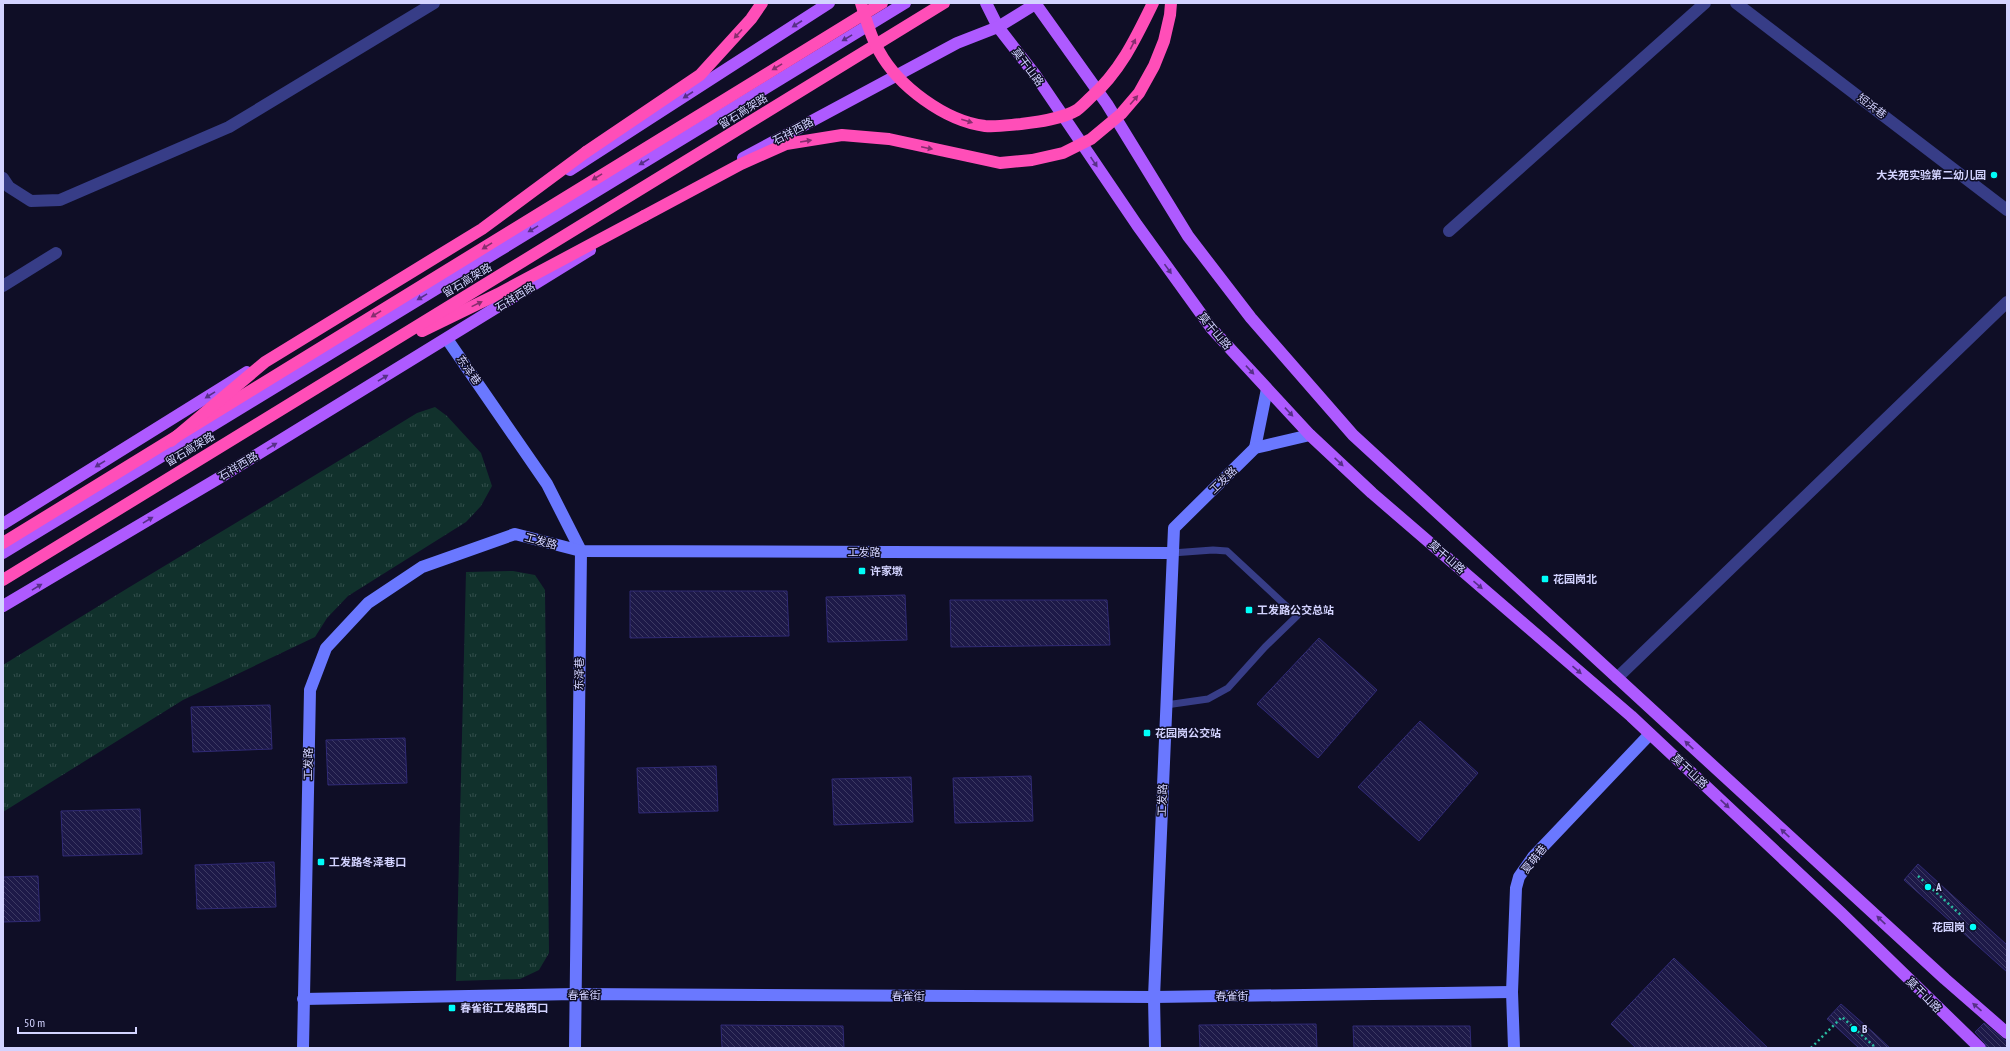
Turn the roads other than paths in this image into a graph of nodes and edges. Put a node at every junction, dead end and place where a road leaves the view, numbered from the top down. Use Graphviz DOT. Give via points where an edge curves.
graph roads {
  1 [pos="434,3"];
  2 [pos="762,3"];
  3 [pos="829,3"];
  4 [pos="861,3"];
  5 [pos="882,3"];
  6 [pos="905,3"];
  7 [pos="937,3"];
  8 [pos="944,3"];
  9 [pos="986,3"];
  10 [pos="1036,3"];
  11 [pos="1153,3"];
  12 [pos="1171,3"];
  13 [pos="1705,3"];
  14 [pos="1736,3"];
  15 [pos="998,28"];
  16 [pos="3,178"];
  17 [pos="2007,210"];
  18 [pos="1449,231"];
  19 [pos="56,254"];
  20 [pos="3,286"];
  21 [pos="2007,302"];
  22 [pos="447,339"];
  23 [pos="354,364"];
  24 [pos="1267,389"];
  25 [pos="1310,435"];
  26 [pos="171,441"];
  27 [pos="1256,448"];
  28 [pos="3,524"];
  29 [pos="3,543"];
  30 [pos="581,552"];
  31 [pos="3,553"];
  32 [pos="1172,553"];
  33 [pos="3,576"];
  34 [pos="3,580"];
  35 [pos="3,606"];
  36 [pos="1617,678"];
  37 [pos="1166,705"];
  38 [pos="1650,734"];
  39 [pos="1512,992"];
  40 [pos="575,994"];
  41 [pos="1154,997"];
  42 [pos="303,999"];
  43 [pos="2007,1033"];
  44 [pos="303,1048"];
  45 [pos="575,1048"];
  46 [pos="1155,1048"];
  47 [pos="1514,1048"];
  48 [pos="1980,1048"];
  1 -- 16 [label="street" via="229,127 60,200 31,201 9,187"];
  2 -- 26 [label="highway, one-way, bridge" via="715,60 683,87 586,152 482,229 265,362"];
  3 -- 28 [label="main road, one-way" via="654,118"];
  4 -- 11 [label="highway, one-way, bridge" via="879,52 896,76 920,98 965,121 984,126 1040,122 1076,110 1106,84 1131,49"];
  5 -- 26 [label="highway, 留石高架路, one-way, bridge"];
  6 -- 31 [label="main road, one-way"];
  7 -- 33 [label="main road"];
  8 -- 23 [label="highway, 留石高架路"];
  9 -- 15 [label="main road, 莫干山路"];
  10 -- 15 [label="main road, 石祥西路"];
  10 -- 36 [label="main road, 莫干山路" via="1107,104 1188,236 1251,318 1353,435"];
  23 -- 12 [label="highway, one-way, bridge" via="498,294 742,164 786,144 842,135 889,139 1000,163 1032,160 1063,153 1091,139 1121,114 1139,93 1164,41"];
  13 -- 18 [label="street"];
  14 -- 17 [label="street, 短浜巷"];
  15 -- 22 [label="main road, 石祥西路" via="957,43 719,171"];
  15 -- 24 [label="main road, 莫干山路, one-way" via="1036,76 1137,225 1212,329"];
  19 -- 20 [label="street"];
  21 -- 36 [label="street"];
  22 -- 30 [label="street, 东泽巷" via="547,484"];
  35 -- 22 [label="main road, 石祥西路, one-way"];
  23 -- 34 [label="highway, 留石高架路"];
  24 -- 25 [label="main road, 莫干山路, one-way"];
  24 -- 27 [label="street"];
  25 -- 27 [label="street"];
  25 -- 38 [label="main road, 莫干山路, one-way" via="1372,493"];
  26 -- 29 [label="highway, 留石高架路"];
  27 -- 32 [label="street, 工发路" via="1174,528"];
  30 -- 32 [label="street, 工发路"];
  30 -- 40 [label="street, 东泽巷"];
  30 -- 42 [label="street, 工发路" via="515,534 422,567 368,603 326,648 310,690"];
  32 -- 37 [label="street, 工发路"];
  32 -- 37 [label="lane" via="1213,550 1227,552 1297,616 1228,688 1208,699"];
  43 -- 36 [label="main road, 莫干山路, one-way"];
  37 -- 41 [label="street, 工发路"];
  38 -- 39 [label="street, 夏萌巷" via="1533,857 1519,877 1516,888"];
  38 -- 48 [label="main road, 莫干山路, one-way"];
  39 -- 41 [label="street, 春雀街"];
  39 -- 47 [label="street, 夏萌巷"];
  40 -- 41 [label="street, 春雀街"];
  40 -- 42 [label="street, 春雀街"];
  40 -- 45 [label="street, 东泽巷"];
  41 -- 46 [label="street, 工发路"];
  42 -- 44 [label="street, 工发路"];
}
